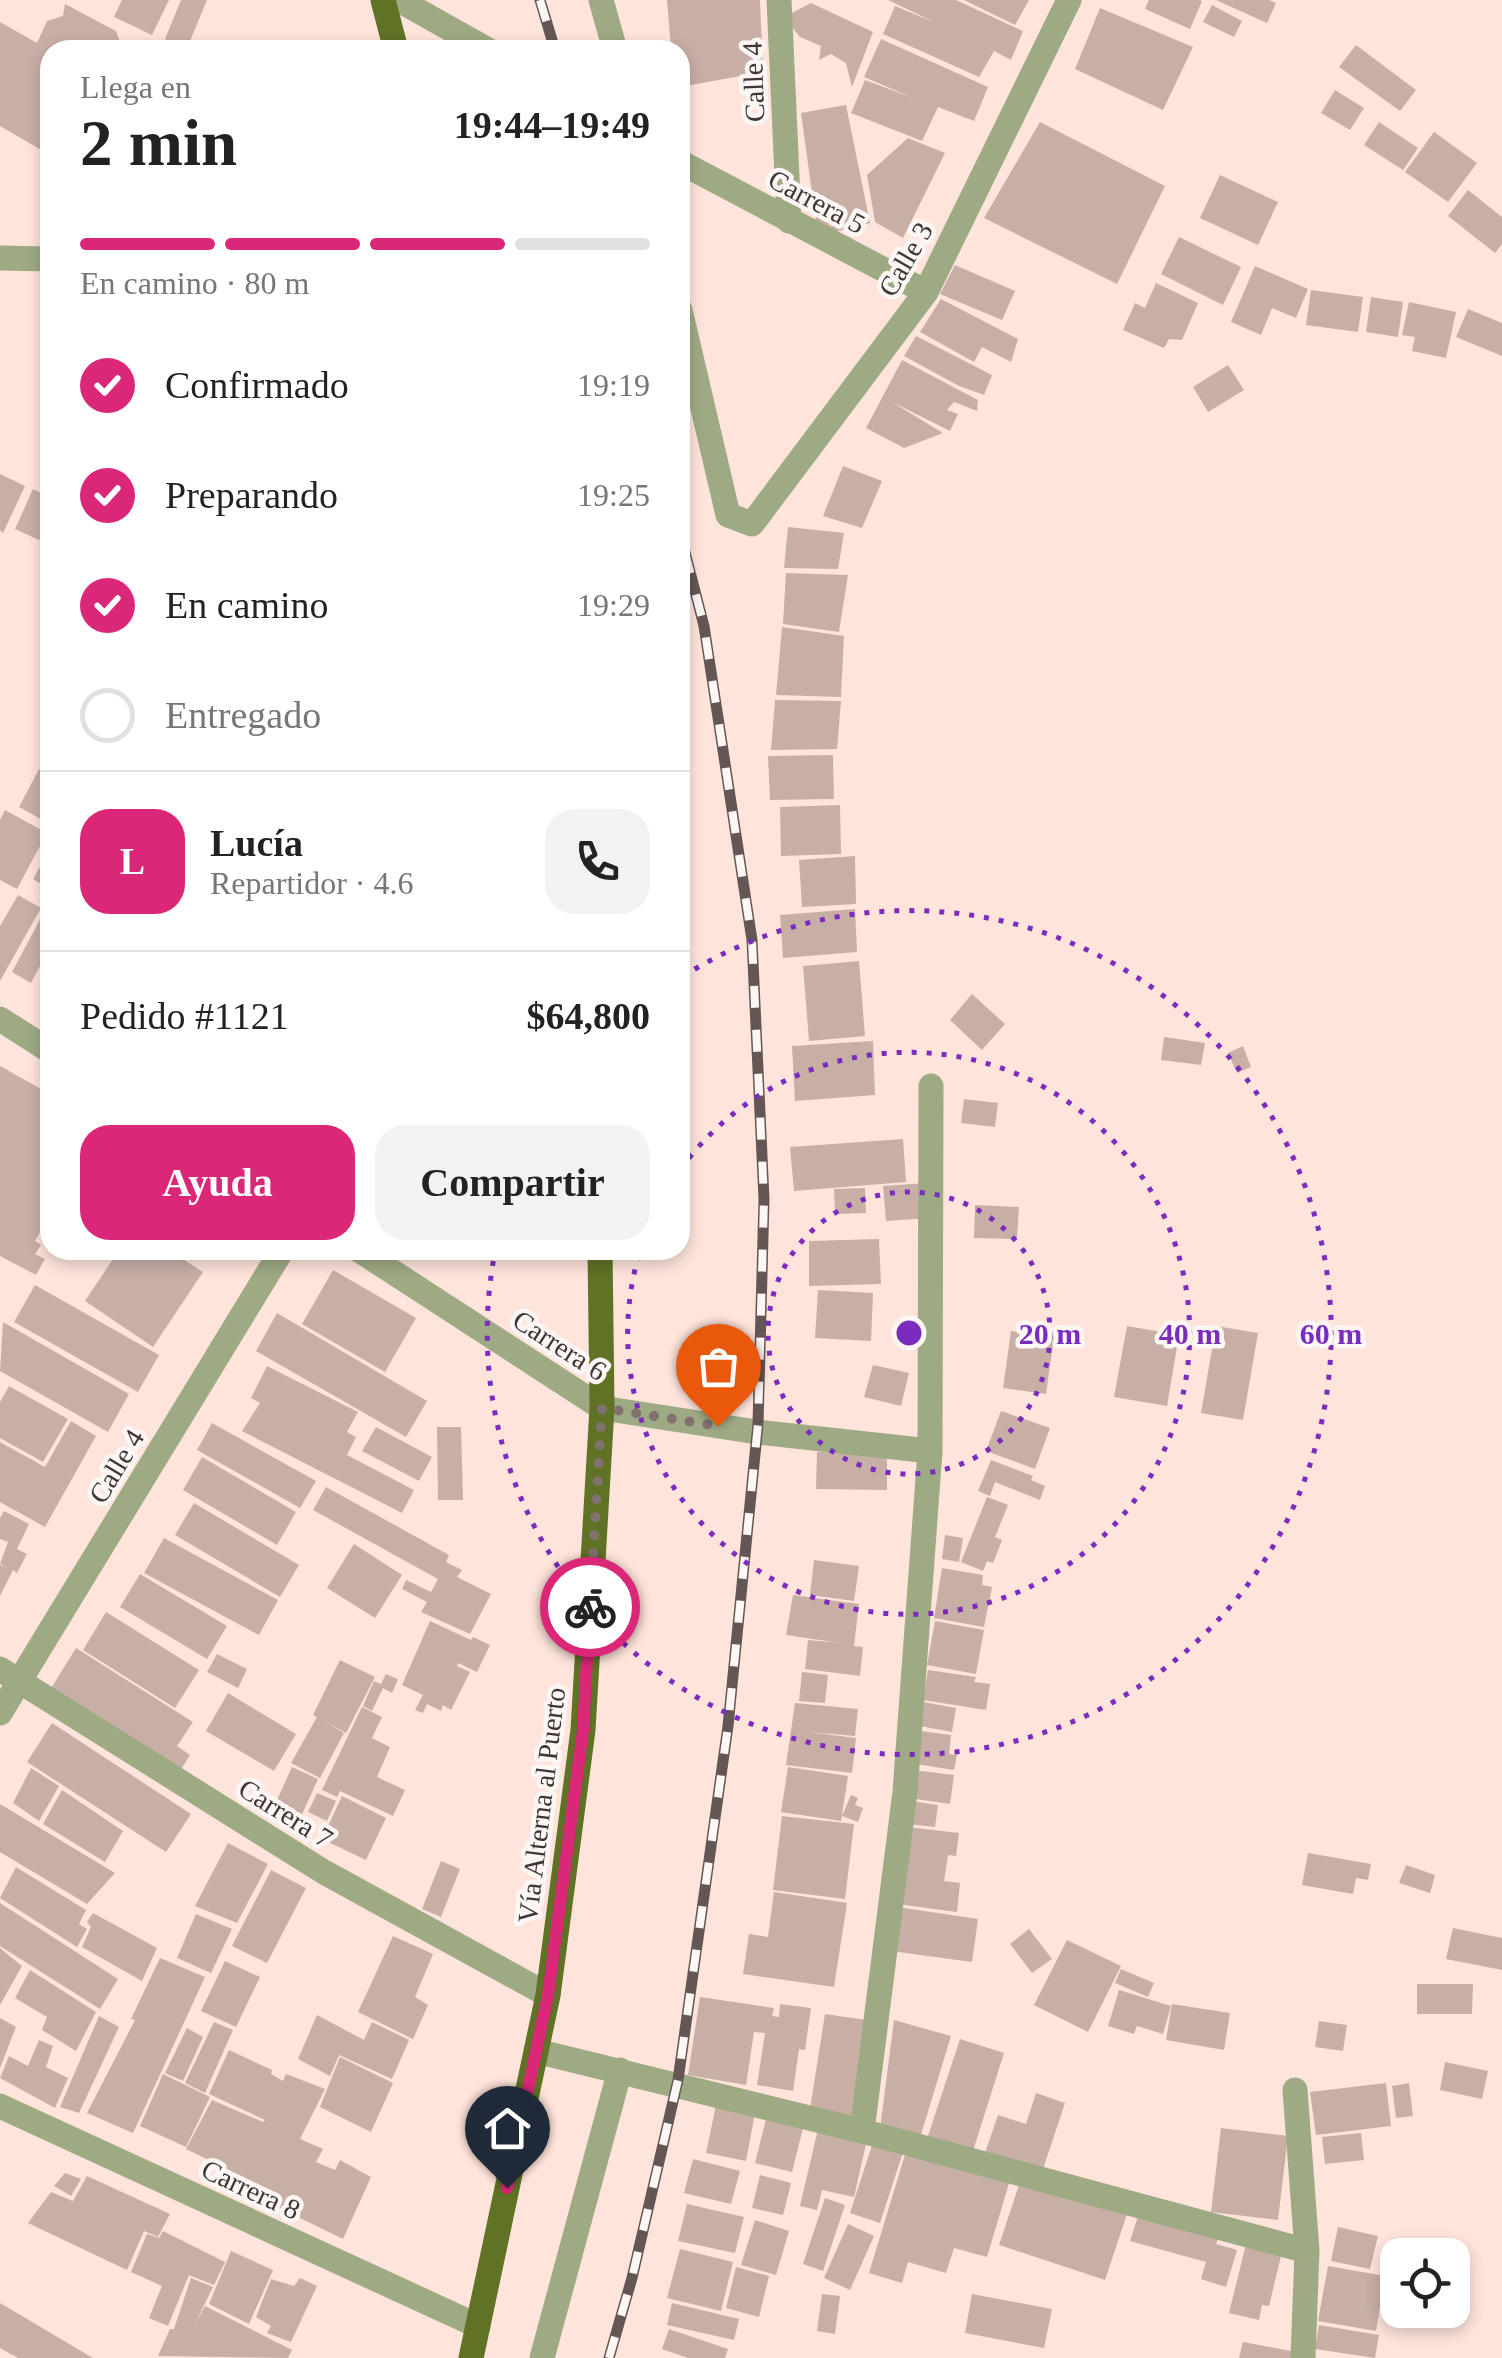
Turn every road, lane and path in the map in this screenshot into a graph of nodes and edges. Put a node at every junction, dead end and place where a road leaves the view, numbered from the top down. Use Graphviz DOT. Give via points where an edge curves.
graph roads {
  1 [pos="383,0"];
  2 [pos="398,0"];
  3 [pos="601,0"];
  4 [pos="779,0"];
  5 [pos="1069,0"];
  6 [pos="393,40"];
  7 [pos="470,40"];
  8 [pos="612,40"];
  9 [pos="690,167"];
  10 [pos="789,221"];
  11 [pos="0,258"];
  12 [pos="40,260"];
  13 [pos="926,292"];
  14 [pos="690,353"];
  15 [pos="0,1019"];
  16 [pos="40,1045"];
  17 [pos="932,1086"];
  18 [pos="276,1260"];
  19 [pos="374,1260"];
  20 [pos="600,1260"];
  21 [pos="602,1408"];
  22 [pos="930,1452"];
  23 [pos="10,1675"];
  24 [pos="0,1713"];
  25 [pos="548,1995"];
  26 [pos="536,2050"];
  27 [pos="620,2070"];
  28 [pos="1295,2090"];
  29 [pos="0,2106"];
  30 [pos="862,2131"];
  31 [pos="1307,2251"];
  32 [pos="478,2326"];
  33 [pos="471,2358"];
  34 [pos="542,2358"];
  35 [pos="1303,2358"];
  1 -- 6 [label="main road"];
  2 -- 7 [label="street"];
  3 -- 8 [label="street"];
  4 -- 10 [label="street, Calle 4"];
  5 -- 13 [label="street, Calle 3"];
  9 -- 10 [label="street, Carrera 5"];
  10 -- 13 [label="street, Carrera 5"];
  11 -- 12 [label="street"];
  13 -- 14 [label="street, Calle 3" via="752,524 728,515"];
  15 -- 16 [label="street"];
  17 -- 22 [label="street"];
  18 -- 23 [label="street, Calle 4"];
  19 -- 21 [label="street, Carrera 6"];
  20 -- 21 [label="main road, Vía Alterna al Puerto"];
  21 -- 22 [label="street, Carrera 6"];
  21 -- 25 [label="main road, Vía Alterna al Puerto" via="583,1730"];
  22 -- 30 [label="street" via="905,1792"];
  23 -- 24 [label="street, Calle 4"];
  23 -- 25 [label="street, Carrera 7" via="324,1872"];
  25 -- 26 [label="main road, Vía Alterna al Puerto"];
  26 -- 27 [label="street"];
  26 -- 32 [label="main road, Vía Alterna al Puerto"];
  27 -- 30 [label="street"];
  27 -- 34 [label="street"];
  28 -- 31 [label="street"];
  29 -- 32 [label="street, Carrera 8"];
  30 -- 31 [label="street"];
  31 -- 35 [label="street"];
  32 -- 33 [label="main road, Vía Alterna al Puerto"];
}
